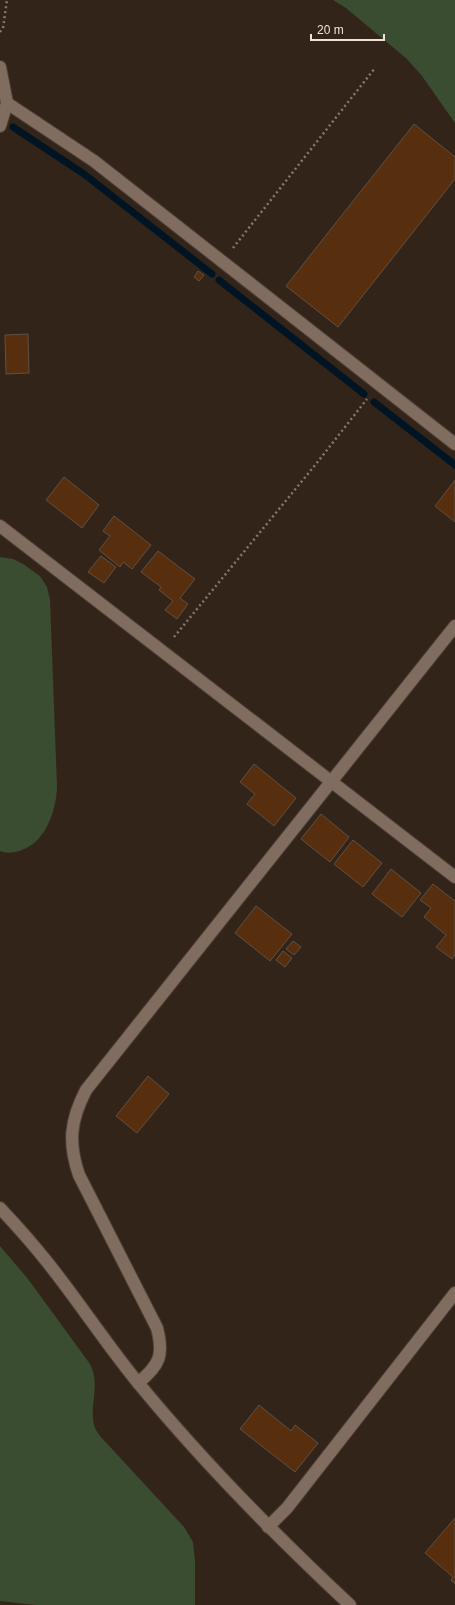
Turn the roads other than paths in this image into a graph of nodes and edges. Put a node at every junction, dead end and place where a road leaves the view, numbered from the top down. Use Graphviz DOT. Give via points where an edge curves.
graph roads {
  1 [pos="0,67"];
  2 [pos="8,103"];
  3 [pos="0,126"];
  4 [pos="455,444"];
  5 [pos="0,526"];
  6 [pos="455,626"];
  7 [pos="332,780"];
  8 [pos="455,877"];
  9 [pos="0,1208"];
  10 [pos="455,1293"];
  11 [pos="138,1383"];
  12 [pos="268,1527"];
  13 [pos="350,1605"];
  1 -- 2 [label="street"];
  2 -- 3 [label="street"];
  2 -- 4 [label="street" via="94,161"];
  5 -- 7 [label="street"];
  6 -- 7 [label="street"];
  7 -- 8 [label="street"];
  7 -- 11 [label="street" via="86,1090 78,1106 71,1140 79,1175 157,1328 161,1344 158,1361 149,1374"];
  9 -- 11 [label="street" via="48,1263"];
  10 -- 12 [label="street" via="287,1508"];
  11 -- 12 [label="street" via="199,1455"];
  12 -- 13 [label="street"];
}
